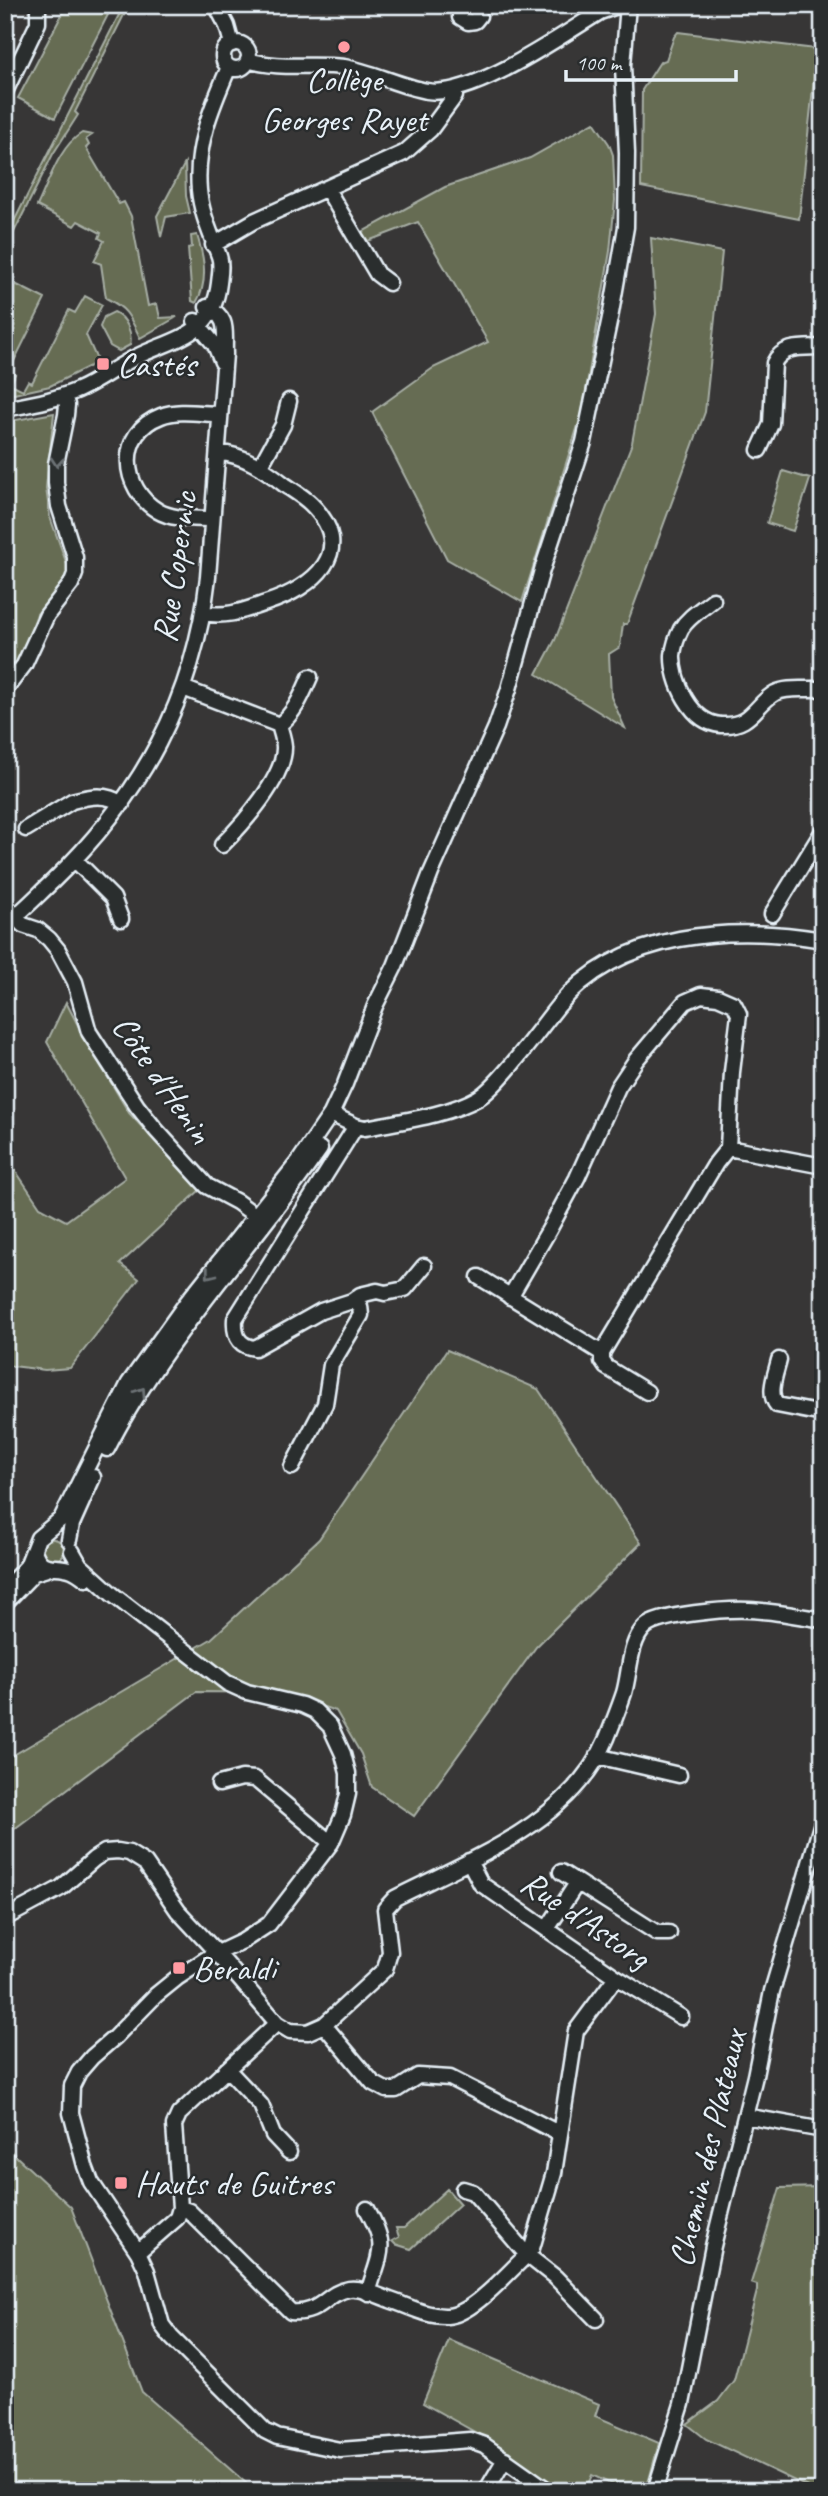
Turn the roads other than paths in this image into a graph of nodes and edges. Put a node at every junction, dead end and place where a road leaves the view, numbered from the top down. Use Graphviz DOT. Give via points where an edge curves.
graph roads {
  1 [pos="38,5"];
  2 [pos="216,5"];
  3 [pos="463,5"];
  4 [pos="477,5"];
  5 [pos="628,6"];
  6 [pos="232,44"];
  7 [pos="248,60"];
  8 [pos="229,67"];
  9 [pos="454,90"];
  10 [pos="5,92"];
  11 [pos="327,189"];
  12 [pos="213,246"];
  13 [pos="389,284"];
  14 [pos="210,309"];
  15 [pos="197,324"];
  16 [pos="823,346"];
  17 [pos="223,363"];
  18 [pos="64,396"];
  19 [pos="289,401"];
  20 [pos="5,409"];
  21 [pos="220,414"];
  22 [pos="759,450"];
  23 [pos="219,453"];
  24 [pos="260,467"];
  25 [pos="212,519"];
  26 [pos="713,600"];
  27 [pos="204,613"];
  28 [pos="310,677"];
  29 [pos="183,688"];
  30 [pos="823,688"];
  31 [pos="5,690"];
  32 [pos="279,725"];
  33 [pos="122,804"];
  34 [pos="26,829"];
  35 [pos="823,831"];
  36 [pos="222,845"];
  37 [pos="75,860"];
  38 [pos="772,914"];
  39 [pos="121,919"];
  40 [pos="10,921"];
  41 [pos="823,940"];
  42 [pos="335,1116"];
  43 [pos="356,1126"];
  44 [pos="728,1148"];
  45 [pos="823,1166"];
  46 [pos="260,1219"];
  47 [pos="424,1266"];
  48 [pos="478,1277"];
  49 [pos="510,1297"];
  50 [pos="352,1301"];
  51 [pos="602,1353"];
  52 [pos="779,1360"];
  53 [pos="647,1392"];
  54 [pos="823,1414"];
  55 [pos="292,1467"];
  56 [pos="49,1531"];
  57 [pos="70,1546"];
  58 [pos="34,1550"];
  59 [pos="53,1568"];
  60 [pos="5,1589"];
  61 [pos="112,1594"];
  62 [pos="5,1603"];
  63 [pos="823,1620"];
  64 [pos="597,1756"];
  65 [pos="679,1775"];
  66 [pos="219,1784"];
  67 [pos="823,1819"];
  68 [pos="331,1843"];
  69 [pos="469,1861"];
  70 [pos="816,1868"];
  71 [pos="561,1872"];
  72 [pos="577,1883"];
  73 [pos="5,1918"];
  74 [pos="547,1928"];
  75 [pos="669,1933"];
  76 [pos="218,1954"];
  77 [pos="616,1977"];
  78 [pos="681,2017"];
  79 [pos="277,2023"];
  80 [pos="324,2025"];
  81 [pos="226,2069"];
  82 [pos="745,2116"];
  83 [pos="823,2130"];
  84 [pos="560,2134"];
  85 [pos="289,2152"];
  86 [pos="463,2189"];
  87 [pos="180,2208"];
  88 [pos="367,2209"];
  89 [pos="138,2252"];
  90 [pos="527,2255"];
  91 [pos="368,2293"];
  92 [pos="596,2319"];
  93 [pos="505,2459"];
  94 [pos="486,2491"];
  95 [pos="550,2491"];
  96 [pos="654,2491"];
  1 -- 10 [label="street" via="38,23"];
  2 -- 6 [label="street"];
  3 -- 4 [label="street" via="460,17 468,22 479,16"];
  5 -- 9 [label="street" via="609,8 487,78"];
  5 -- 42 [label="street" via="623,65 626,227 584,442 496,727 431,873 383,1008"];
  6 -- 7 [label="street" via="244,46"];
  6 -- 8 [label="street" via="224,52"];
  7 -- 8 [label="street" via="240,68"];
  7 -- 9 [label="street" via="347,68 427,91"];
  8 -- 12 [label="street" via="200,154 199,190"];
  9 -- 11 [label="street" via="443,113 414,146"];
  11 -- 12 [label="street" via="254,221"];
  11 -- 13 [label="street" via="377,274"];
  12 -- 14 [label="street"];
  14 -- 15 [label="street"];
  14 -- 17 [label="street, Rue Copernic" via="225,323"];
  15 -- 17 [label="street"];
  15 -- 18 [label="street" via="158,340"];
  16 -- 22 [label="street" via="787,349 777,357 771,424"];
  17 -- 21 [label="street, Rue Copernic"];
  18 -- 20 [label="street"];
  18 -- 31 [label="street, one-way" via="67,405 56,483 75,574"];
  19 -- 24 [label="street" via="283,425"];
  21 -- 23 [label="street, Rue Copernic"];
  21 -- 25 [label="street" via="159,417 145,425 128,451 131,482 147,503 161,513"];
  23 -- 24 [label="street"];
  23 -- 25 [label="street, Rue Copernic"];
  24 -- 27 [label="street" via="322,517 331,540 329,559 320,573 286,597 220,617"];
  25 -- 27 [label="street, Rue Copernic"];
  26 -- 30 [label="street" via="682,626 673,654 681,689 699,715 708,722 730,725 751,716 777,692"];
  27 -- 29 [label="street, Rue Copernic"];
  28 -- 32 [label="street" via="300,701"];
  29 -- 32 [label="street"];
  29 -- 33 [label="street, Rue Copernic" via="159,743"];
  32 -- 36 [label="street" via="284,745 277,772 246,822"];
  33 -- 34 [label="street" via="104,796 80,799"];
  33 -- 37 [label="street, Rue Copernic"];
  35 -- 38 [label="street"];
  37 -- 39 [label="street" via="113,898"];
  37 -- 40 [label="street, Rue Copernic"];
  40 -- 46 [label="street, Côte d'Henin" via="38,930 58,950 75,982 89,1032 156,1130 207,1185"];
  41 -- 43 [label="street" via="772,933 691,936 640,951 591,974 564,998 477,1099 431,1114"];
  42 -- 43 [label="street"];
  42 -- 46 [label="street"];
  43 -- 50 [label="street" via="235,1319 234,1332 245,1347 255,1348 321,1311"];
  44 -- 45 [label="street"];
  44 -- 49 [label="street" via="738,1014 734,1004 701,995 685,1002 618,1087 577,1178"];
  44 -- 51 [label="street"];
  46 -- 56 [label="street, one-way" via="187,1302 130,1383 61,1519"];
  57 -- 46 [label="street, one-way" via="72,1524 130,1409"];
  47 -- 50 [label="street" via="405,1289 368,1292"];
  48 -- 49 [label="street"];
  49 -- 51 [label="street"];
  50 -- 55 [label="street" via="360,1306 361,1315 331,1364 325,1404"];
  51 -- 53 [label="street" via="606,1367"];
  52 -- 54 [label="street" via="773,1401"];
  56 -- 57 [label="street" via="61,1532"];
  56 -- 58 [label="street" via="38,1538"];
  57 -- 59 [label="street" via="69,1559"];
  57 -- 61 [label="street" via="80,1565"];
  58 -- 59 [label="street" via="39,1562"];
  58 -- 60 [label="street" via="27,1566"];
  59 -- 61 [label="street" via="74,1570"];
  59 -- 62 [label="street" via="34,1573"];
  61 -- 68 [label="street" via="227,1682 247,1692 302,1705 330,1726 348,1773 343,1815"];
  63 -- 64 [label="street" via="747,1610 662,1618 645,1627 637,1637 624,1692"];
  64 -- 65 [label="street"];
  64 -- 69 [label="street" via="557,1807"];
  66 -- 68 [label="street" via="255,1779"];
  67 -- 70 [label="street, Chemin des Plateaux"];
  68 -- 76 [label="street" via="269,1924"];
  69 -- 74 [label="street, Rue d'Astorg" via="481,1884"];
  69 -- 80 [label="street" via="395,1898 384,1909 390,1952 385,1969"];
  70 -- 82 [label="street, Chemin des Plateaux" via="791,1920"];
  71 -- 72 [label="street"];
  72 -- 74 [label="street"];
  72 -- 75 [label="street" via="657,1933"];
  73 -- 76 [label="street" via="61,1888 94,1859 118,1851 145,1863 178,1911"];
  74 -- 77 [label="street, Rue d'Astorg"];
  76 -- 79 [label="street"];
  76 -- 89 [label="street" via="156,1995 92,2057 72,2087 71,2113 91,2182"];
  77 -- 78 [label="street, Rue d'Astorg"];
  77 -- 84 [label="street" via="576,2031"];
  79 -- 80 [label="street" via="290,2031 308,2032"];
  79 -- 81 [label="street"];
  80 -- 84 [label="street" via="373,2083 386,2090 396,2090 418,2076 450,2078"];
  81 -- 85 [label="street" via="261,2105 273,2135"];
  81 -- 87 [label="street" via="179,2114 174,2125"];
  82 -- 83 [label="street"];
  82 -- 96 [label="street, Chemin des Plateaux" via="682,2404"];
  84 -- 90 [label="street" via="551,2186"];
  86 -- 90 [label="street" via="473,2192"];
  87 -- 89 [label="street" via="177,2218"];
  87 -- 91 [label="street" via="189,2211 291,2312 316,2309 338,2292 352,2288"];
  88 -- 91 [label="street" via="382,2246"];
  89 -- 93 [label="street" via="162,2325 265,2431 340,2450 470,2440"];
  90 -- 91 [label="street" via="457,2314 430,2314"];
  90 -- 92 [label="street"];
  93 -- 94 [label="street"];
  93 -- 95 [label="street"];
}
